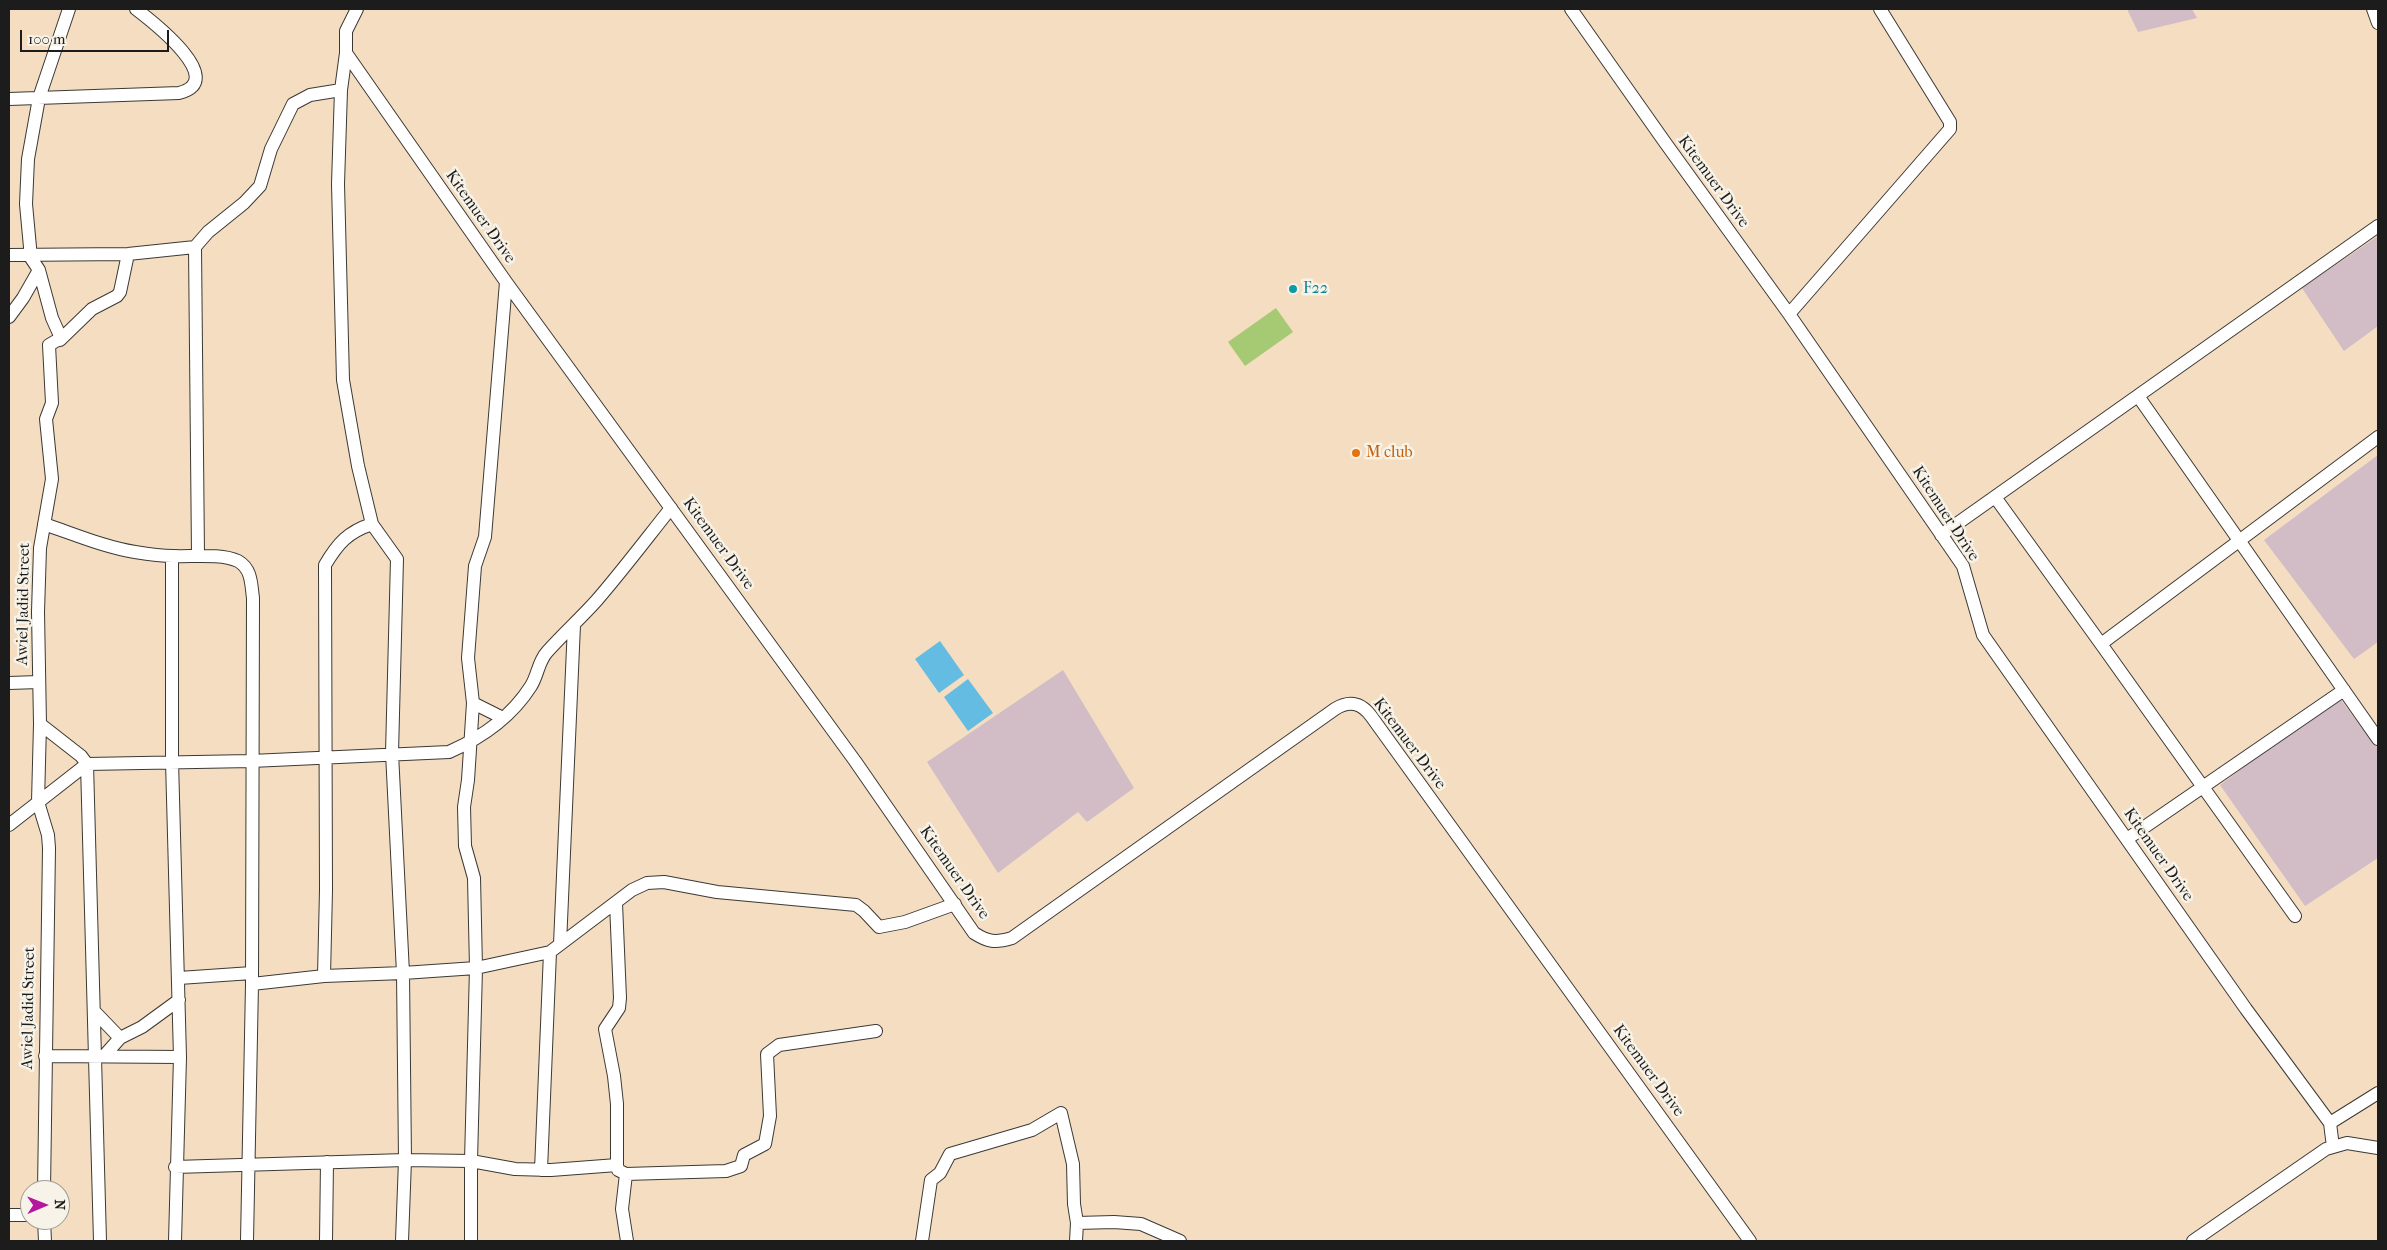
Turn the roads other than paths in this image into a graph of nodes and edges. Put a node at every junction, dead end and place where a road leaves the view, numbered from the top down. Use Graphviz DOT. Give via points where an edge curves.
graph roads {
  1 [pos="69,9"];
  2 [pos="136,9"];
  3 [pos="357,9"];
  4 [pos="1572,9"];
  5 [pos="1880,9"];
  6 [pos="2373,9"];
  7 [pos="2378,23"];
  8 [pos="346,53"];
  9 [pos="341,90"];
  10 [pos="40,98"];
  11 [pos="9,99"];
  12 [pos="2378,226"];
  13 [pos="195,248"];
  14 [pos="128,254"];
  15 [pos="9,255"];
  16 [pos="30,255"];
  17 [pos="39,270"];
  18 [pos="506,282"];
  19 [pos="1789,314"];
  20 [pos="9,317"];
  21 [pos="60,340"];
  22 [pos="2138,396"];
  23 [pos="2378,437"];
  24 [pos="1995,497"];
  25 [pos="671,508"];
  26 [pos="44,524"];
  27 [pos="372,524"];
  28 [pos="1941,535"];
  29 [pos="2239,540"];
  30 [pos="198,554"];
  31 [pos="172,556"];
  32 [pos="574,625"];
  33 [pos="2101,644"];
  34 [pos="39,682"];
  35 [pos="9,683"];
  36 [pos="2344,690"];
  37 [pos="473,703"];
  38 [pos="503,718"];
  39 [pos="40,724"];
  40 [pos="2378,738"];
  41 [pos="471,742"];
  42 [pos="392,753"];
  43 [pos="325,757"];
  44 [pos="172,761"];
  45 [pos="251,761"];
  46 [pos="87,764"];
  47 [pos="2203,787"];
  48 [pos="38,802"];
  49 [pos="9,825"];
  50 [pos="2127,839"];
  51 [pos="616,903"];
  52 [pos="955,904"];
  53 [pos="2295,916"];
  54 [pos="555,948"];
  55 [pos="476,968"];
  56 [pos="403,973"];
  57 [pos="324,976"];
  58 [pos="179,978"];
  59 [pos="252,979"];
  60 [pos="180,1000"];
  61 [pos="95,1012"];
  62 [pos="876,1031"];
  63 [pos="120,1038"];
  64 [pos="45,1056"];
  65 [pos="100,1056"];
  66 [pos="180,1057"];
  67 [pos="2378,1093"];
  68 [pos="2330,1123"];
  69 [pos="2333,1147"];
  70 [pos="2378,1148"];
  71 [pos="405,1160"];
  72 [pos="471,1161"];
  73 [pos="327,1162"];
  74 [pos="249,1164"];
  75 [pos="175,1168"];
  76 [pos="541,1170"];
  77 [pos="622,1170"];
  78 [pos="44,1180"];
  79 [pos="1077,1223"];
  80 [pos="100,1241"];
  81 [pos="175,1241"];
  82 [pos="247,1241"];
  83 [pos="326,1241"];
  84 [pos="402,1241"];
  85 [pos="471,1241"];
  86 [pos="627,1241"];
  87 [pos="922,1241"];
  88 [pos="1076,1241"];
  89 [pos="1180,1241"];
  90 [pos="1750,1241"];
  91 [pos="2193,1241"];
  1 -- 10 [label="street"];
  2 -- 10 [label="street" via="172,41 197,73 196,84 190,90"];
  3 -- 8 [label="street" via="346,31"];
  4 -- 19 [label="street, Kitemuer Drive"];
  5 -- 19 [label="street" via="1950,122 1950,129"];
  6 -- 7 [label="street"];
  8 -- 9 [label="street"];
  8 -- 18 [label="street, Kitemuer Drive"];
  9 -- 13 [label="street" via="310,95 293,104 271,149 260,186 208,232"];
  9 -- 27 [label="street" via="338,184 343,380"];
  10 -- 11 [label="street"];
  10 -- 16 [label="street" via="27,177"];
  12 -- 22 [label="street"];
  13 -- 14 [label="street"];
  13 -- 30 [label="street"];
  14 -- 16 [label="street"];
  14 -- 21 [label="street" via="117,296 92,309"];
  15 -- 16 [label="street"];
  16 -- 17 [label="street"];
  17 -- 20 [label="street"];
  17 -- 21 [label="street"];
  18 -- 25 [label="street, Kitemuer Drive"];
  18 -- 37 [label="street" via="485,537 475,566 468,658"];
  19 -- 28 [label="street, Kitemuer Drive"];
  21 -- 26 [label="street, Awiel Jadid Street" via="49,345 52,403 46,419 52,478"];
  22 -- 24 [label="street"];
  22 -- 29 [label="street"];
  23 -- 29 [label="street"];
  24 -- 28 [label="street"];
  24 -- 33 [label="street"];
  25 -- 32 [label="street" via="598,600"];
  25 -- 52 [label="street, Kitemuer Drive"];
  26 -- 31 [label="street" via="120,549"];
  26 -- 34 [label="street, Awiel Jadid Street" via="38,569"];
  27 -- 42 [label="street" via="397,559"];
  27 -- 43 [label="street" via="354,530 335,547 324,564"];
  28 -- 50 [label="street, Kitemuer Drive" via="1963,566 1983,635"];
  29 -- 33 [label="street"];
  29 -- 36 [label="street"];
  30 -- 31 [label="street"];
  30 -- 45 [label="street" via="237,561 251,579"];
  31 -- 44 [label="street"];
  32 -- 38 [label="street" via="546,654 532,684"];
  32 -- 54 [label="street"];
  33 -- 47 [label="street"];
  34 -- 35 [label="street"];
  34 -- 39 [label="street, Awiel Jadid Street"];
  36 -- 40 [label="street"];
  36 -- 47 [label="street"];
  37 -- 38 [label="street"];
  37 -- 41 [label="street"];
  38 -- 41 [label="street"];
  39 -- 46 [label="street"];
  39 -- 48 [label="street, Awiel Jadid Street"];
  41 -- 42 [label="street" via="449,752"];
  41 -- 55 [label="street" via="464,807 465,846 474,878"];
  42 -- 43 [label="street"];
  42 -- 56 [label="street"];
  43 -- 45 [label="street"];
  43 -- 57 [label="street"];
  44 -- 45 [label="street"];
  44 -- 46 [label="street"];
  44 -- 58 [label="street"];
  45 -- 59 [label="street"];
  46 -- 48 [label="street"];
  46 -- 61 [label="street"];
  47 -- 50 [label="street"];
  47 -- 53 [label="street"];
  48 -- 49 [label="street"];
  48 -- 64 [label="street, Awiel Jadid Street" via="49,848"];
  50 -- 68 [label="street, Kitemuer Drive"];
  51 -- 52 [label="street" via="647,883 673,883 718,892 856,905 879,927 905,922"];
  51 -- 54 [label="street"];
  51 -- 77 [label="street" via="620,998 619,1008 606,1029 614,1076"];
  52 -- 90 [label="street, Kitemuer Drive" via="974,932 986,940 996,943 1012,938 1335,709 1344,703 1356,703 1371,716"];
  54 -- 55 [label="street"];
  54 -- 76 [label="street"];
  55 -- 56 [label="street"];
  55 -- 72 [label="street"];
  56 -- 57 [label="street"];
  56 -- 71 [label="street"];
  57 -- 59 [label="street"];
  58 -- 59 [label="street"];
  58 -- 60 [label="street"];
  59 -- 74 [label="street"];
  60 -- 63 [label="street"];
  60 -- 66 [label="street"];
  61 -- 63 [label="street"];
  61 -- 65 [label="street"];
  62 -- 77 [label="street" via="779,1045 767,1054 770,1116 765,1144 744,1155 741,1166 726,1171"];
  63 -- 65 [label="street"];
  64 -- 65 [label="street"];
  64 -- 78 [label="street, Awiel Jadid Street"];
  65 -- 66 [label="street"];
  65 -- 80 [label="street"];
  66 -- 75 [label="street"];
  67 -- 68 [label="street"];
  68 -- 69 [label="street, Kitemuer Drive"];
  69 -- 70 [label="street" via="2347,1143"];
  69 -- 91 [label="street"];
  71 -- 72 [label="street"];
  71 -- 73 [label="street"];
  71 -- 84 [label="street"];
  72 -- 76 [label="street"];
  72 -- 85 [label="street"];
  73 -- 74 [label="street"];
  73 -- 83 [label="street"];
  74 -- 75 [label="street"];
  74 -- 82 [label="street"];
  75 -- 81 [label="street"];
  76 -- 77 [label="street"];
  77 -- 86 [label="street" via="622,1209"];
  79 -- 87 [label="street" via="1073,1164 1061,1113 1032,1130 950,1154 940,1173 931,1180"];
  79 -- 88 [label="street"];
  79 -- 89 [label="street" via="1141,1224"];
}
